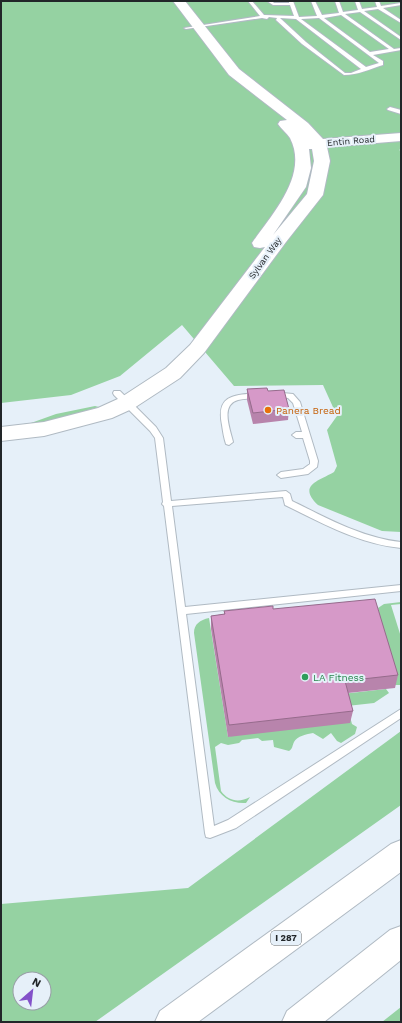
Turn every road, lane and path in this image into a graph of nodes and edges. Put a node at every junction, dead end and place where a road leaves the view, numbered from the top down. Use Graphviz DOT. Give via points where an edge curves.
graph roads {
  1 [pos="166,1"];
  2 [pos="179,1"];
  3 [pos="250,1"];
  4 [pos="269,1"];
  5 [pos="313,1"];
  6 [pos="337,1"];
  7 [pos="357,1"];
  8 [pos="377,1"];
  9 [pos="292,2"];
  10 [pos="399,4"];
  11 [pos="380,8"];
  12 [pos="361,11"];
  13 [pos="342,14"];
  14 [pos="320,17"];
  15 [pos="264,18"];
  16 [pos="289,18"];
  17 [pos="297,18"];
  18 [pos="278,19"];
  19 [pos="401,22"];
  20 [pos="192,27"];
  21 [pos="401,39"];
  22 [pos="401,49"];
  23 [pos="393,50"];
  24 [pos="369,54"];
  25 [pos="366,70"];
  26 [pos="390,109"];
  27 [pos="401,112"];
  28 [pos="298,122"];
  29 [pos="401,137"];
  30 [pos="374,140"];
  31 [pos="319,144"];
  32 [pos="300,145"];
  33 [pos="233,291"];
  34 [pos="122,398"];
  35 [pos="1,419"];
  36 [pos="1,434"];
  37 [pos="306,434"];
  38 [pos="296,435"];
  39 [pos="229,442"];
  40 [pos="281,475"];
  41 [pos="166,504"];
  42 [pos="401,545"];
  43 [pos="401,588"];
  44 [pos="181,611"];
  45 [pos="401,713"];
  46 [pos="401,854"];
  47 [pos="401,941"];
  48 [pos="171,1022"];
  49 [pos="298,1022"];
  1 -- 20 [label="main road, Sylvan Way"];
  2 -- 20 [label="main road, Sylvan Way"];
  3 -- 15 [label="lane"];
  4 -- 9 [label="lane" via="273,4"];
  5 -- 14 [label="lane"];
  6 -- 13 [label="lane"];
  7 -- 12 [label="lane"];
  8 -- 11 [label="lane"];
  9 -- 17 [label="lane"];
  10 -- 11 [label="lane"];
  11 -- 12 [label="lane"];
  11 -- 19 [label="lane"];
  12 -- 13 [label="lane"];
  12 -- 21 [label="lane"];
  13 -- 14 [label="lane"];
  13 -- 23 [label="lane"];
  14 -- 17 [label="lane"];
  14 -- 24 [label="lane"];
  15 -- 16 [label="lane"];
  15 -- 18 [label="lane"];
  15 -- 20 [label="lane"];
  16 -- 17 [label="lane"];
  16 -- 18 [label="lane"];
  17 -- 25 [label="lane"];
  18 -- 25 [label="lane" via="344,74"];
  20 -- 28 [label="main road, Sylvan Way" via="234,72"];
  20 -- 32 [label="main road, Sylvan Way" via="216,68 281,121 296,135"];
  22 -- 23 [label="lane"];
  23 -- 24 [label="lane"];
  24 -- 25 [label="lane" via="381,64"];
  26 -- 27 [label="lane"];
  28 -- 30 [label="main road" via="317,132 335,137"];
  28 -- 31 [label="main road, Sylvan Way"];
  29 -- 30 [label="main road, Entin Road"];
  30 -- 31 [label="main road, Entin Road"];
  31 -- 32 [label="main road, Entin Road"];
  31 -- 33 [label="main road, Sylvan Way" via="322,161 314,195"];
  32 -- 33 [label="main road, Sylvan Way" via="303,168 298,187"];
  33 -- 34 [label="main road, Sylvan Way" via="189,358 173,373"];
  34 -- 35 [label="main road, Sylvan Way" via="44,414"];
  34 -- 36 [label="main road, Sylvan Way" via="105,413 75,422"];
  34 -- 41 [label="lane" via="153,429 158,438"];
  37 -- 38 [label="lane"];
  37 -- 39 [label="lane" via="296,402 290,396 279,394 239,397 227,401 224,407"];
  37 -- 40 [label="lane" via="314,465 305,472"];
  41 -- 42 [label="lane" via="286,494 288,503 336,526 385,544"];
  41 -- 44 [label="lane"];
  43 -- 44 [label="lane"];
  44 -- 45 [label="lane" via="210,833 232,824"];
  46 -- 48 [label="main road, I 287"];
  47 -- 49 [label="main road"];
}
